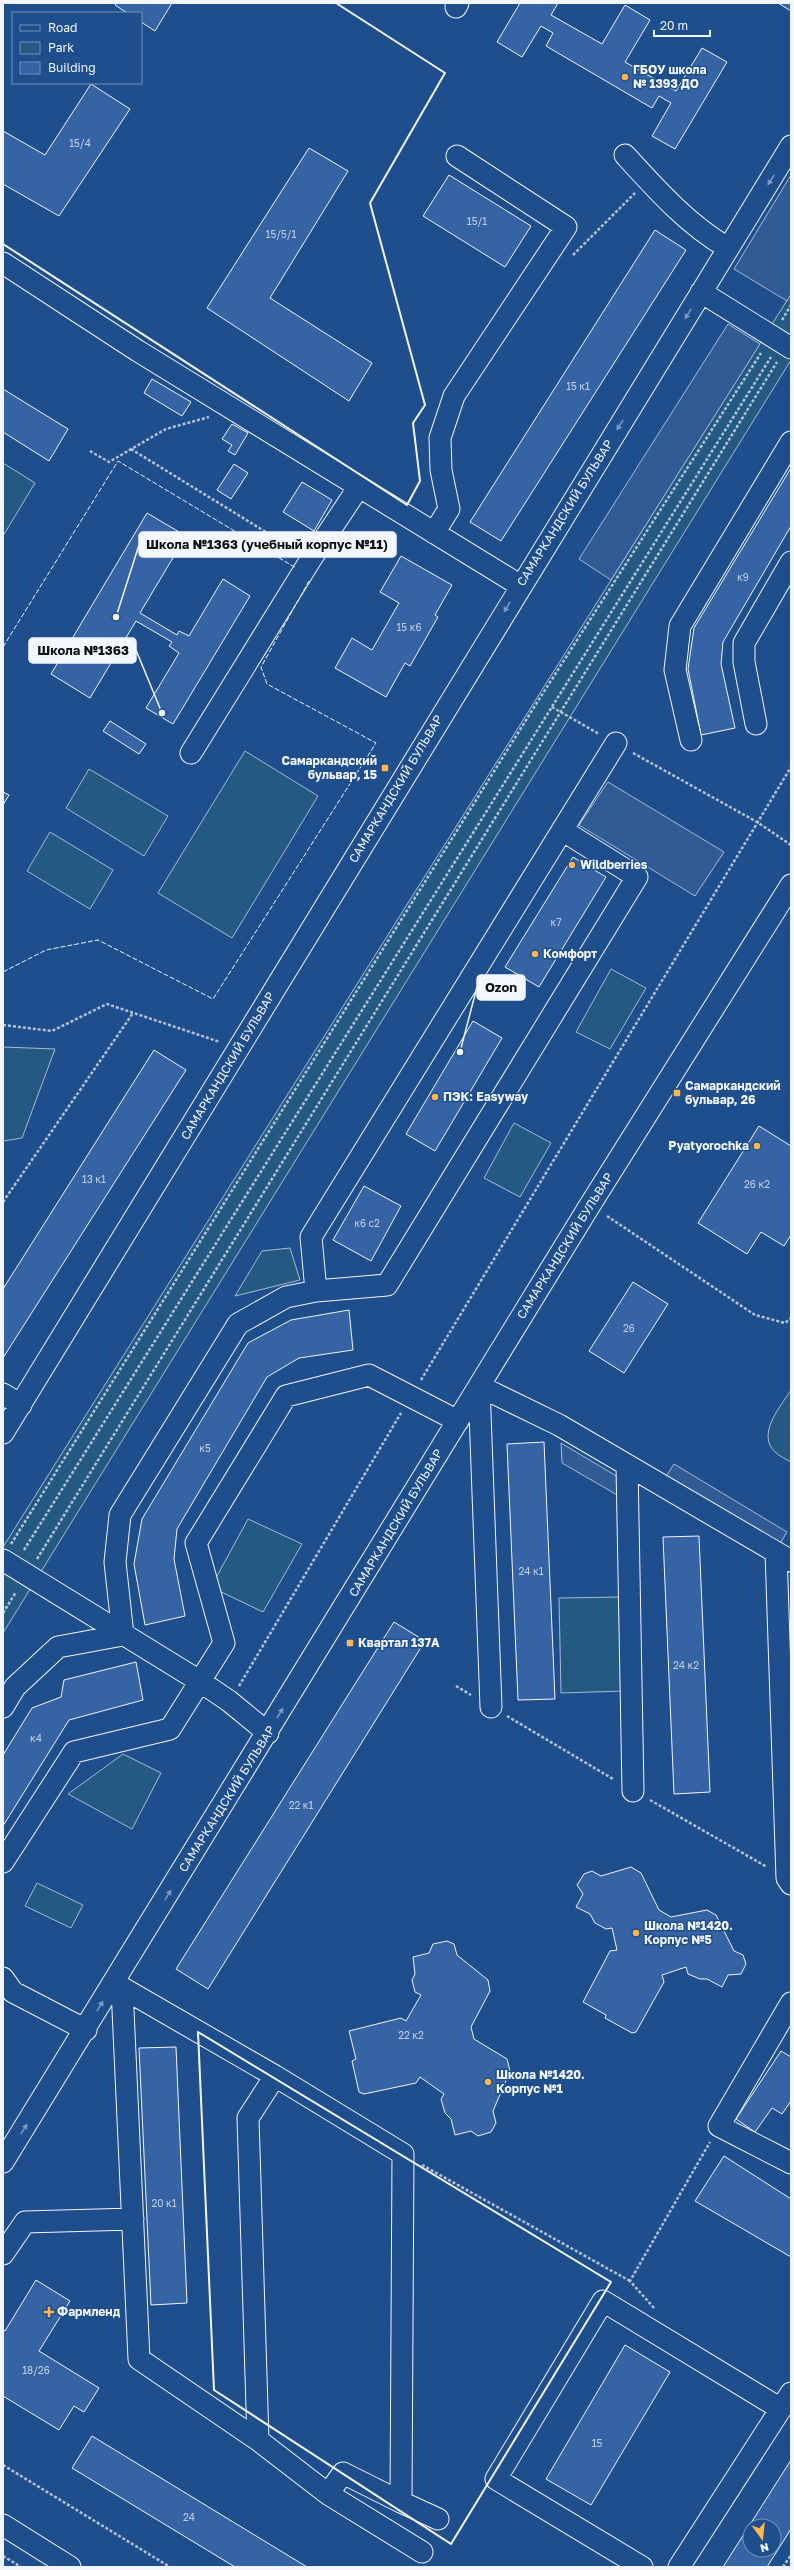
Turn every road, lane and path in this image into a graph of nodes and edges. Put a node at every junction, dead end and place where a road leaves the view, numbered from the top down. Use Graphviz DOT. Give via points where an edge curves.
graph roads {
  1 [pos="791,146"];
  2 [pos="625,155"];
  3 [pos="457,156"];
  4 [pos="728,248"];
  5 [pos="3,263"];
  6 [pos="701,292"];
  7 [pos="791,305"];
  8 [pos="783,343"];
  9 [pos="221,403"];
  10 [pos="791,442"];
  11 [pos="131,449"];
  12 [pos="90,451"];
  13 [pos="358,488"];
  14 [pos="434,533"];
  15 [pos="311,559"];
  16 [pos="791,562"];
  17 [pos="521,586"];
  18 [pos="552,707"];
  19 [pos="560,712"];
  20 [pos="756,724"];
  21 [pos="691,740"];
  22 [pos="616,743"];
  23 [pos="191,753"];
  24 [pos="791,767"];
  25 [pos="757,822"];
  26 [pos="562,830"];
  27 [pos="791,846"];
  28 [pos="791,885"];
  29 [pos="133,1013"];
  30 [pos="3,1026"];
  31 [pos="238,1048"];
  32 [pos="3,1202"];
  33 [pos="590,1205"];
  34 [pos="316,1292"];
  35 [pos="791,1318"];
  36 [pos="479,1386"];
  37 [pos="3,1394"];
  38 [pos="411,1397"];
  39 [pos="21,1405"];
  40 [pos="458,1421"];
  41 [pos="3,1433"];
  42 [pos="626,1465"];
  43 [pos="783,1557"];
  44 [pos="13,1563"];
  45 [pos="3,1613"];
  46 [pos="123,1635"];
  47 [pos="200,1682"];
  48 [pos="229,1701"];
  49 [pos="3,1707"];
  50 [pos="491,1707"];
  51 [pos="268,1733"];
  52 [pos="633,1791"];
  53 [pos="3,1862"];
  54 [pos="791,1884"];
  55 [pos="3,1978"];
  56 [pos="118,1986"];
  57 [pos="791,2003"];
  58 [pos="86,2030"];
  59 [pos="784,2033"];
  60 [pos="275,2076"];
  61 [pos="719,2126"];
  62 [pos="403,2154"];
  63 [pos="3,2162"];
  64 [pos="791,2163"];
  65 [pos="133,2219"];
  66 [pos="3,2254"];
  67 [pos="630,2281"];
  68 [pos="659,2313"];
  69 [pos="786,2401"];
  70 [pos="258,2440"];
  71 [pos="3,2465"];
  72 [pos="328,2494"];
  73 [pos="401,2502"];
  74 [pos="438,2519"];
  75 [pos="3,2525"];
  76 [pos="422,2552"];
  77 [pos="791,2555"];
  78 [pos="3,2556"];
  79 [pos="21,2567"];
  80 [pos="70,2567"];
  81 [pos="170,2567"];
  82 [pos="642,2567"];
  83 [pos="680,2567"];
  84 [pos="783,2567"];
  1 -- 4 [label="street, САМАРКАНДСКИЙ БУЛЬВАР, one-way"];
  2 -- 4 [label="street" via="655,188 705,234"];
  3 -- 14 [label="street" via="566,227 454,396 440,438 441,470 449,509"];
  4 -- 6 [label="street, САМАРКАНДСКИЙ БУЛЬВАР"];
  5 -- 9 [label="street"];
  6 -- 8 [label="street"];
  6 -- 17 [label="street, САМАРКАНДСКИЙ БУЛЬВАР, one-way"];
  7 -- 8 [label="path"];
  8 -- 18 [label="path"];
  8 -- 19 [label="path"];
  8 -- 44 [label="path" via="538,701"];
  9 -- 11 [label="path" via="208,420 166,429"];
  9 -- 13 [label="street"];
  10 -- 21 [label="street" via="680,626 675,670"];
  11 -- 12 [label="path" via="109,462"];
  11 -- 15 [label="path" via="254,527"];
  13 -- 14 [label="street"];
  13 -- 15 [label="street"];
  14 -- 17 [label="street"];
  15 -- 23 [label="street"];
  16 -- 20 [label="street" via="744,644 744,662"];
  17 -- 31 [label="street, САМАРКАНДСКИЙ БУЛЬВАР, one-way"];
  18 -- 19 [label="path"];
  18 -- 44 [label="path"];
  19 -- 22 [label="path"];
  19 -- 44 [label="path"];
  22 -- 25 [label="path"];
  22 -- 26 [label="street"];
  24 -- 25 [label="path"];
  25 -- 27 [label="path"];
  25 -- 38 [label="path"];
  26 -- 34 [label="street" via="311,1237"];
  26 -- 34 [label="street" via="637,877 388,1285"];
  28 -- 33 [label="street, САМАРКАНДСКИЙ БУЛЬВАР"];
  29 -- 30 [label="path" via="107,1004 52,1030"];
  29 -- 31 [label="path"];
  29 -- 32 [label="path"];
  31 -- 39 [label="street, САМАРКАНДСКИЙ БУЛЬВАР"];
  33 -- 35 [label="path" via="755,1315 785,1323"];
  33 -- 36 [label="street, САМАРКАНДСКИЙ БУЛЬВАР"];
  34 -- 46 [label="street" via="286,1297 238,1324 120,1515 115,1562"];
  36 -- 40 [label="street, САМАРКАНДСКИЙ БУЛЬВАР"];
  36 -- 42 [label="street" via="559,1425"];
  36 -- 50 [label="street"];
  37 -- 39 [label="street"];
  38 -- 40 [label="street"];
  38 -- 47 [label="street" via="369,1375 286,1396 196,1543 224,1643"];
  38 -- 48 [label="path"];
  39 -- 41 [label="street, САМАРКАНДСКИЙ БУЛЬВАР"];
  51 -- 40 [label="street, САМАРКАНДСКИЙ БУЛЬВАР, one-way"];
  42 -- 43 [label="street"];
  42 -- 52 [label="street"];
  43 -- 54 [label="street" via="787,1878"];
  44 -- 45 [label="path"];
  44 -- 46 [label="street"];
  46 -- 47 [label="street"];
  46 -- 49 [label="street" via="58,1647 15,1687"];
  47 -- 48 [label="street"];
  47 -- 53 [label="street" via="170,1729 74,1752"];
  48 -- 51 [label="street"];
  56 -- 51 [label="street, САМАРКАНДСКИЙ БУЛЬВАР, one-way"];
  55 -- 58 [label="street" via="13,1992"];
  58 -- 56 [label="street, САМАРКАНДСКИЙ БУЛЬВАР, one-way"];
  56 -- 60 [label="street"];
  56 -- 65 [label="street"];
  57 -- 59 [label="street"];
  63 -- 58 [label="street, САМАРКАНДСКИЙ БУЛЬВАР, one-way"];
  59 -- 61 [label="street"];
  60 -- 62 [label="street"];
  60 -- 70 [label="street" via="248,2118"];
  61 -- 64 [label="street"];
  61 -- 67 [label="path"];
  62 -- 67 [label="path"];
  62 -- 73 [label="street"];
  65 -- 66 [label="street" via="25,2222"];
  65 -- 70 [label="street" via="139,2358"];
  67 -- 68 [label="path"];
  69 -- 82 [label="street" via="603,2301 496,2479"];
  69 -- 83 [label="street"];
  70 -- 72 [label="street"];
  71 -- 81 [label="path"];
  72 -- 73 [label="street" via="343,2473"];
  72 -- 76 [label="street"];
  73 -- 74 [label="street"];
  75 -- 80 [label="street"];
  77 -- 84 [label="path"];
  78 -- 79 [label="path"];
}
